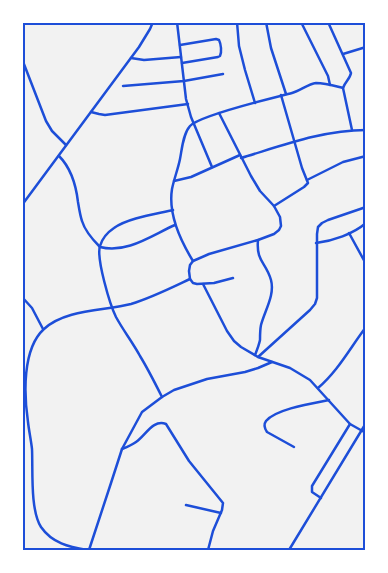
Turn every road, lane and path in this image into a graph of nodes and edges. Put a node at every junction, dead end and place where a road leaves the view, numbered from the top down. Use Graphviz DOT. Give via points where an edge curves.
graph roads {
  1 [pos="153,22"];
  2 [pos="177,22"];
  3 [pos="241,22"];
  4 [pos="266,22"];
  5 [pos="300,22"];
  6 [pos="328,22"];
  7 [pos="237,23"];
  8 [pos="180,45"];
  9 [pos="366,47"];
  10 [pos="343,54"];
  11 [pos="181,57"];
  12 [pos="130,58"];
  13 [pos="22,59"];
  14 [pos="182,63"];
  15 [pos="223,74"];
  16 [pos="184,81"];
  17 [pos="330,85"];
  18 [pos="123,86"];
  19 [pos="343,88"];
  20 [pos="286,94"];
  21 [pos="281,95"];
  22 [pos="255,103"];
  23 [pos="188,104"];
  24 [pos="91,112"];
  25 [pos="219,113"];
  26 [pos="194,123"];
  27 [pos="352,130"];
  28 [pos="366,130"];
  29 [pos="295,142"];
  30 [pos="66,145"];
  31 [pos="59,156"];
  32 [pos="366,156"];
  33 [pos="240,157"];
  34 [pos="212,167"];
  35 [pos="307,180"];
  36 [pos="174,181"];
  37 [pos="22,205"];
  38 [pos="274,206"];
  39 [pos="366,207"];
  40 [pos="173,210"];
  41 [pos="366,222"];
  42 [pos="176,225"];
  43 [pos="350,233"];
  44 [pos="258,240"];
  45 [pos="318,243"];
  46 [pos="100,247"];
  47 [pos="193,261"];
  48 [pos="366,264"];
  49 [pos="233,278"];
  50 [pos="190,279"];
  51 [pos="203,284"];
  52 [pos="22,297"];
  53 [pos="112,307"];
  54 [pos="366,327"];
  55 [pos="44,329"];
  56 [pos="257,356"];
  57 [pos="272,362"];
  58 [pos="318,388"];
  59 [pos="24,390"];
  60 [pos="162,396"];
  61 [pos="329,400"];
  62 [pos="28,422"];
  63 [pos="366,423"];
  64 [pos="350,424"];
  65 [pos="22,425"];
  66 [pos="362,430"];
  67 [pos="366,433"];
  68 [pos="294,447"];
  69 [pos="122,449"];
  70 [pos="321,498"];
  71 [pos="186,505"];
  72 [pos="221,513"];
  73 [pos="88,550"];
  74 [pos="208,550"];
  75 [pos="289,550"];
  1 -- 12 [label="street"];
  2 -- 8 [label="street"];
  3 -- 7 [label="street"];
  4 -- 20 [label="street"];
  5 -- 17 [label="street"];
  6 -- 10 [label="street"];
  7 -- 22 [label="street" via="245,70"];
  8 -- 11 [label="street"];
  8 -- 14 [label="street" via="216,39 220,42 220,56"];
  9 -- 10 [label="street"];
  10 -- 19 [label="street" via="351,73"];
  11 -- 12 [label="street"];
  11 -- 14 [label="street"];
  12 -- 24 [label="street"];
  13 -- 30 [label="street" via="46,121"];
  14 -- 16 [label="street"];
  15 -- 16 [label="street"];
  16 -- 18 [label="street"];
  16 -- 23 [label="street"];
  17 -- 19 [label="street"];
  17 -- 20 [label="street" via="316,83"];
  19 -- 27 [label="street"];
  20 -- 21 [label="street"];
  21 -- 22 [label="street"];
  21 -- 29 [label="street"];
  22 -- 25 [label="street"];
  23 -- 24 [label="street" via="105,115"];
  23 -- 26 [label="street"];
  24 -- 30 [label="street"];
  25 -- 26 [label="street"];
  25 -- 33 [label="street"];
  26 -- 34 [label="street"];
  26 -- 36 [label="street" via="186,132"];
  27 -- 28 [label="street"];
  27 -- 29 [label="street"];
  29 -- 33 [label="street"];
  29 -- 35 [label="street"];
  30 -- 31 [label="street"];
  31 -- 37 [label="street"];
  31 -- 46 [label="street" via="72,177 81,221"];
  32 -- 35 [label="street" via="343,162"];
  33 -- 34 [label="street"];
  33 -- 38 [label="street" via="260,191"];
  34 -- 36 [label="street"];
  35 -- 38 [label="street" via="306,185"];
  36 -- 40 [label="street"];
  38 -- 44 [label="street" via="281,226 274,234"];
  39 -- 45 [label="street" via="322,223 318,227"];
  40 -- 42 [label="street"];
  40 -- 46 [label="street" via="114,228"];
  41 -- 43 [label="street"];
  42 -- 46 [label="street" via="124,248"];
  42 -- 47 [label="street"];
  43 -- 45 [label="street"];
  43 -- 48 [label="street"];
  44 -- 47 [label="street"];
  44 -- 56 [label="street" via="259,257 272,285 260,327"];
  45 -- 56 [label="street" via="315,304"];
  46 -- 53 [label="street"];
  47 -- 50 [label="street"];
  49 -- 51 [label="street"];
  50 -- 51 [label="street" via="193,283"];
  50 -- 53 [label="street" via="132,303"];
  51 -- 56 [label="street" via="227,332 241,347"];
  52 -- 55 [label="street"];
  53 -- 55 [label="street" via="64,318"];
  53 -- 60 [label="street"];
  54 -- 58 [label="street" via="339,366"];
  55 -- 59 [label="street" via="35,340 29,357"];
  56 -- 57 [label="street"];
  57 -- 58 [label="street" via="298,372"];
  57 -- 60 [label="street" via="245,372 198,382"];
  58 -- 61 [label="street"];
  59 -- 62 [label="street"];
  60 -- 69 [label="street" via="142,412"];
  61 -- 64 [label="street"];
  61 -- 68 [label="street" via="286,410 266,421 264,428 267,432"];
  62 -- 65 [label="street"];
  62 -- 73 [label="street" via="37,520 49,536 62,544"];
  63 -- 66 [label="street"];
  64 -- 66 [label="street"];
  64 -- 70 [label="street" via="312,486 312,492"];
  66 -- 67 [label="street"];
  66 -- 70 [label="street"];
  69 -- 72 [label="street" via="159,423 166,424 189,461 221,499"];
  69 -- 73 [label="street"];
  70 -- 75 [label="street"];
  71 -- 72 [label="street"];
  72 -- 74 [label="street"];
}
